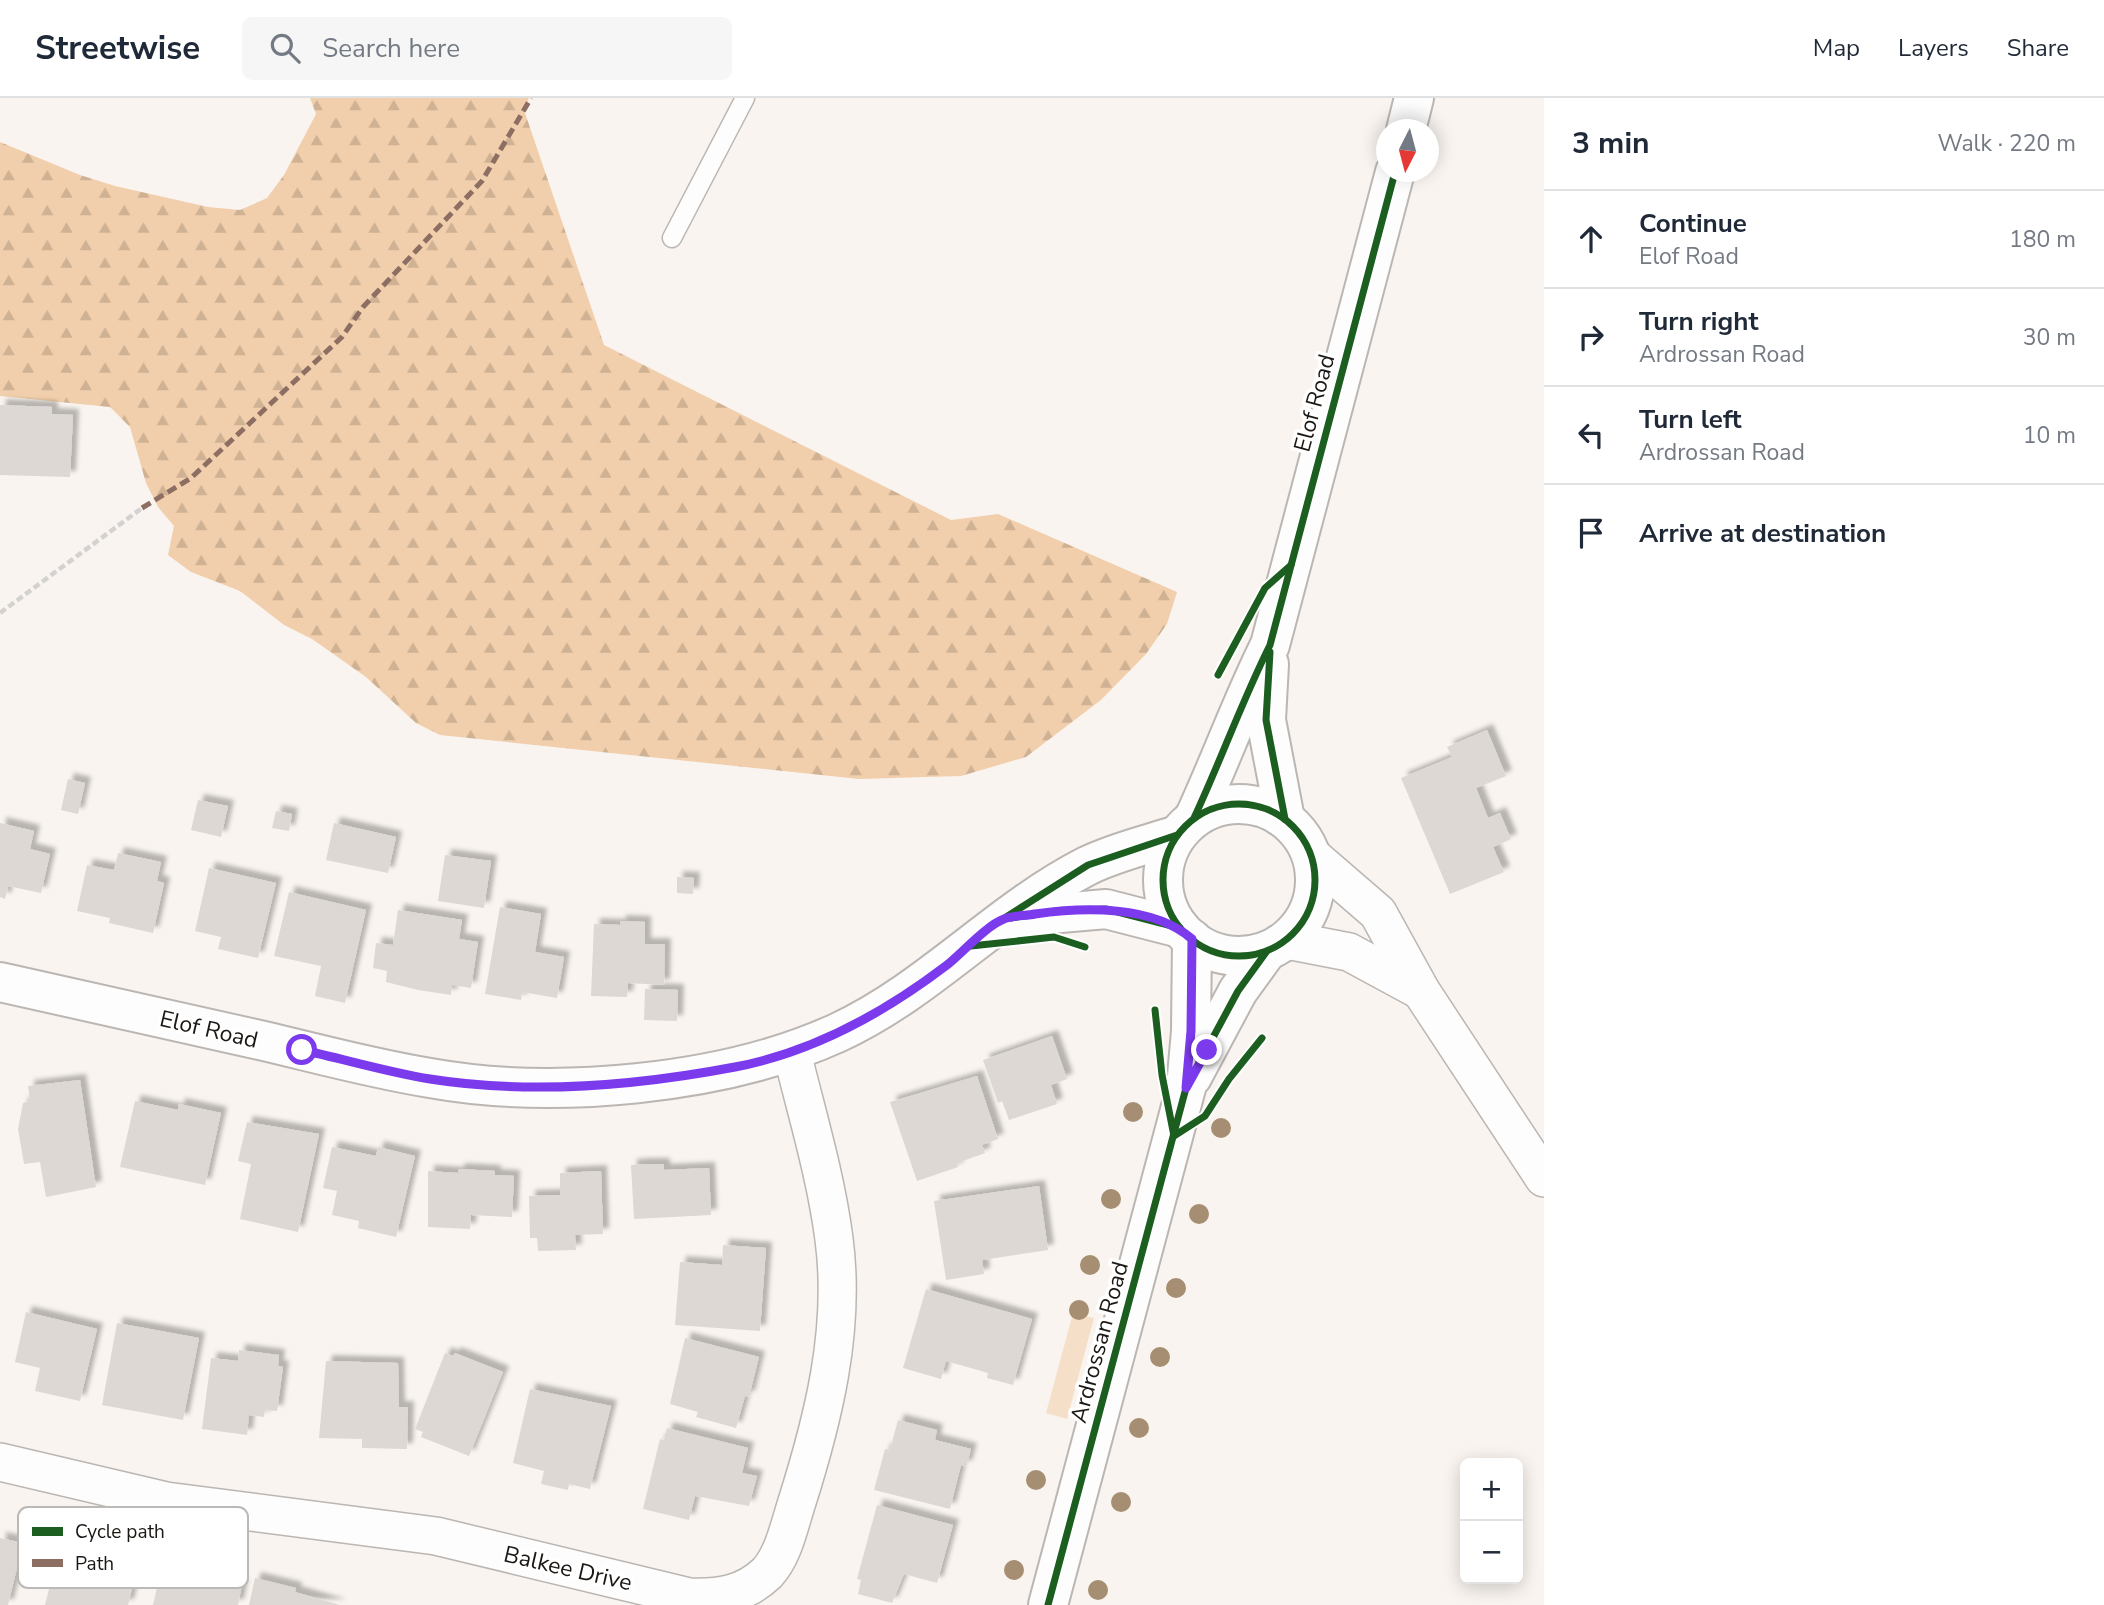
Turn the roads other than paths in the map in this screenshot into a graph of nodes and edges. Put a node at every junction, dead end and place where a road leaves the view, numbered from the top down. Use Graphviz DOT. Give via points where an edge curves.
graph roads {
  1 [pos="745,98"];
  2 [pos="1414,98"];
  3 [pos="1409,119"];
  4 [pos="1392,182"];
  5 [pos="672,238"];
  6 [pos="1270,645"];
  7 [pos="1286,818"];
  8 [pos="1185,826"];
  9 [pos="1312,856"];
  10 [pos="1003,919"];
  11 [pos="1186,934"];
  12 [pos="1277,946"];
  13 [pos="0,982"];
  14 [pos="1421,990"];
  15 [pos="792,1053"];
  16 [pos="1186,1088"];
  17 [pos="1544,1178"];
  18 [pos="0,1462"];
  19 [pos="212,1507"];
  20 [pos="248,1512"];
  21 [pos="1048,1605"];
  1 -- 5 [label="lane"];
  2 -- 3 [label="main road"];
  4 -- 6 [label="main road, Elof Road"];
  6 -- 7 [label="main road, Elof Road" via="1266,720"];
  6 -- 8 [label="main road, Elof Road" via="1228,745"];
  7 -- 8 [label="main road" via="1241,804 1217,807"];
  7 -- 9 [label="main road" via="1302,835"];
  8 -- 10 [label="main road, Elof Road" via="1088,865"];
  8 -- 11 [label="main road" via="1166,857 1162,882 1167,906"];
  9 -- 12 [label="main road" via="1316,879 1313,903 1303,923"];
  9 -- 14 [label="street" via="1378,914"];
  10 -- 11 [label="main road" via="1106,909"];
  10 -- 15 [label="main road, Elof Road" via="886,1009"];
  11 -- 12 [label="main road" via="1221,955 1244,956"];
  11 -- 16 [label="main road, Ardrossan Road" via="1191,1031"];
  12 -- 14 [label="street" via="1349,953"];
  12 -- 16 [label="main road, Ardrossan Road" via="1238,992"];
  13 -- 15 [label="main road, Elof Road" via="430,1079 518,1087 593,1087 667,1078"];
  14 -- 17 [label="street"];
  15 -- 20 [label="street, Balkee Drive" via="834,1238 838,1286 831,1375 784,1544 769,1571 746,1590 717,1598 689,1597 436,1536"];
  16 -- 21 [label="main road, Ardrossan Road"];
  18 -- 19 [label="street, Balkee Drive" via="166,1501"];
}
